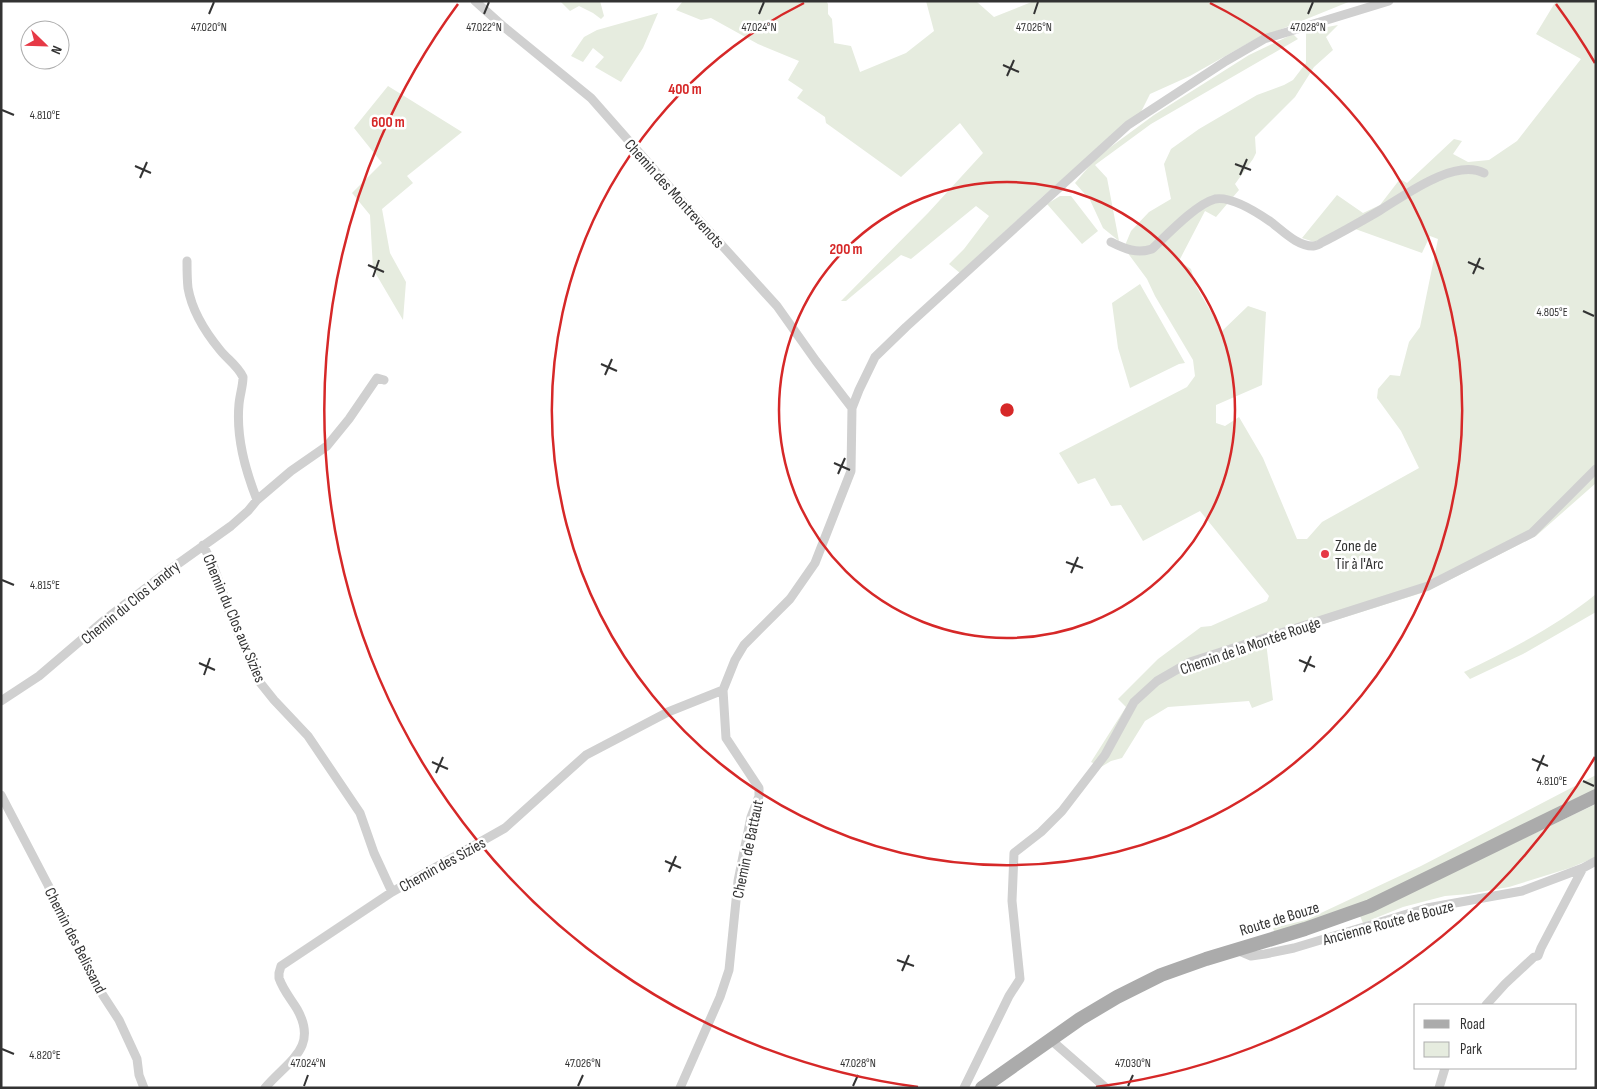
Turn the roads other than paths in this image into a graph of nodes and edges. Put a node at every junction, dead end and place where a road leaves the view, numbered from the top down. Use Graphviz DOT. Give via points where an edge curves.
graph roads {
  1 [pos="475,1"];
  2 [pos="1389,1"];
  3 [pos="1484,172"];
  4 [pos="1111,242"];
  5 [pos="187,261"];
  6 [pos="384,380"];
  7 [pos="852,408"];
  8 [pos="1596,469"];
  9 [pos="257,500"];
  10 [pos="203,545"];
  11 [pos="723,690"];
  12 [pos="1,701"];
  13 [pos="1,795"];
  14 [pos="1596,796"];
  15 [pos="1596,862"];
  16 [pos="1583,868"];
  17 [pos="392,892"];
  18 [pos="1237,950"];
  19 [pos="1487,1004"];
  20 [pos="1051,1040"];
  21 [pos="1445,1069"];
  22 [pos="144,1088"];
  23 [pos="265,1088"];
  24 [pos="680,1088"];
  25 [pos="964,1088"];
  26 [pos="982,1088"];
  27 [pos="1106,1088"];
  28 [pos="1439,1088"];
  1 -- 7 [label="street, Chemin des Montrevenots" via="591,98 777,306"];
  2 -- 7 [label="street" via="1264,40 1226,60 1128,125 875,357"];
  3 -- 4 [label="street" via="1476,169 1456,171 1418,186 1314,246 1296,241 1269,220 1226,199 1215,199 1202,205 1152,249 1143,252 1128,250"];
  5 -- 9 [label="street" via="189,292 199,319 210,338 243,376 239,403 240,437 245,468"];
  6 -- 9 [label="street, Chemin du Clos Landry" via="376,378 327,446"];
  7 -- 11 [label="street, Chemin de Battaut" via="851,471 815,562 790,599 744,646"];
  8 -- 25 [label="street, Chemin de la Montée Rouge" via="1532,533 1436,582 1190,662 1157,681 1134,702 1105,755 1062,811 1014,854 1012,900 1020,979"];
  9 -- 10 [label="street, Chemin du Clos Landry" via="231,526"];
  10 -- 12 [label="street, Chemin du Clos Landry" via="107,618 39,676"];
  10 -- 17 [label="street, Chemin du Clos aux Sizies" via="258,680 308,736 360,814"];
  11 -- 17 [label="street, Chemin des Sizies" via="668,712 586,755 505,828"];
  11 -- 24 [label="street, Chemin de Battaut" via="726,738 759,788 759,796 751,816 738,881 729,970"];
  13 -- 22 [label="street, Chemin des Belissand" via="91,977 119,1020 137,1059"];
  14 -- 18 [label="main road, Route de Bouze" via="1370,906"];
  15 -- 16 [label="street, Ancienne Route de Bouze"];
  16 -- 18 [label="street, Ancienne Route de Bouze" via="1522,891 1427,908 1285,950 1251,956"];
  16 -- 19 [label="street" via="1538,956"];
  17 -- 23 [label="street, Chemin des Sizies" via="281,966 279,978 298,1010 305,1033 302,1049"];
  18 -- 20 [label="main road, Route de Bouze" via="1161,975 1080,1019"];
  20 -- 26 [label="main road, Route de Bouze"];
  20 -- 27 [label="street"];
  21 -- 28 [label="street"];
}
